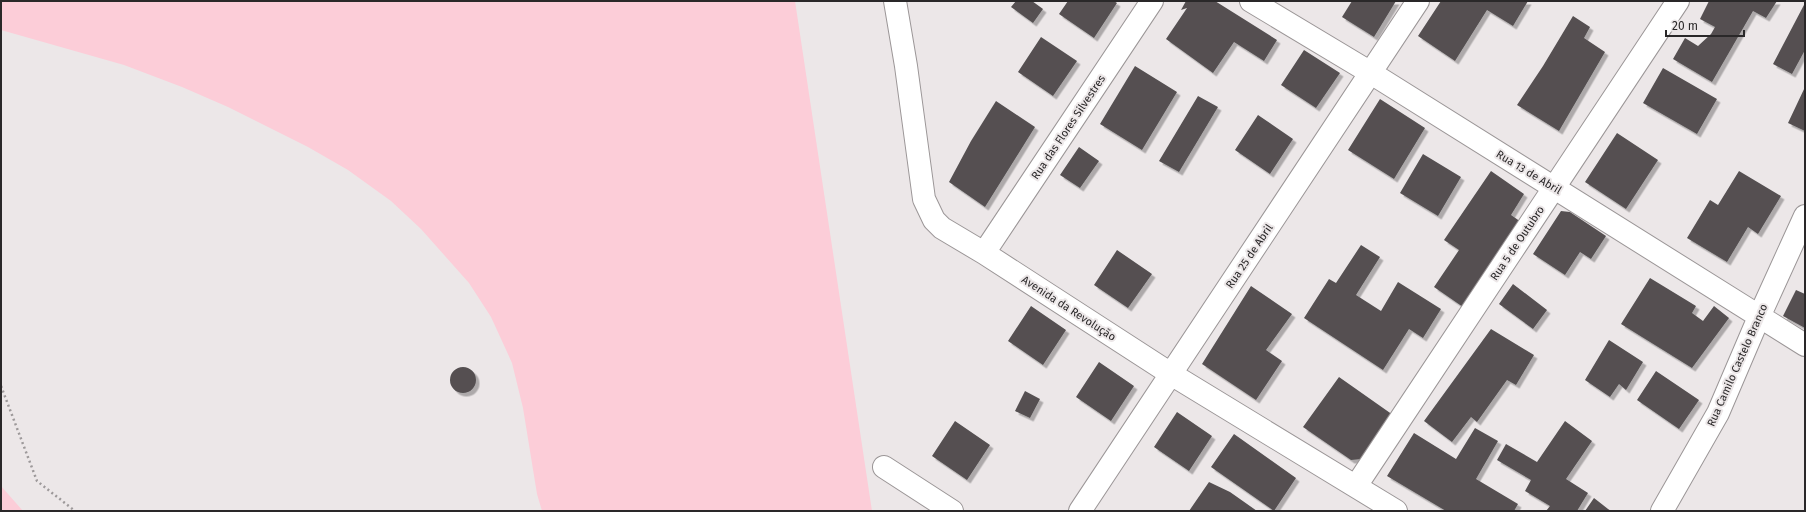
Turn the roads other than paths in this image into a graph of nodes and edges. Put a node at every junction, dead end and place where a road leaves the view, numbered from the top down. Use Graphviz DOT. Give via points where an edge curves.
graph roads {
  1 [pos="894,1"];
  2 [pos="1152,1"];
  3 [pos="1251,1"];
  4 [pos="1418,1"];
  5 [pos="1678,1"];
  6 [pos="1371,73"];
  7 [pos="1555,187"];
  8 [pos="1805,216"];
  9 [pos="984,253"];
  10 [pos="1759,317"];
  11 [pos="1805,345"];
  12 [pos="1171,374"];
  13 [pos="884,467"];
  14 [pos="1356,486"];
  15 [pos="952,511"];
  16 [pos="1080,511"];
  17 [pos="1396,511"];
  18 [pos="1662,511"];
  1 -- 9 [label="street, Avenida da Revolução" via="906,66 924,199 934,220 942,228"];
  2 -- 9 [label="street, Rua das Flores Silvestres"];
  3 -- 6 [label="street, Rua 13 de Abril"];
  4 -- 6 [label="street, Rua 25 de Abril"];
  5 -- 7 [label="street, Rua 5 de Outubro"];
  6 -- 7 [label="street, Rua 13 de Abril"];
  6 -- 12 [label="street, Rua 25 de Abril"];
  7 -- 10 [label="street, Rua 13 de Abril"];
  7 -- 14 [label="street, Rua 5 de Outubro"];
  8 -- 10 [label="street, Rua Camilo Castelo Branco"];
  9 -- 12 [label="street, Avenida da Revolução"];
  10 -- 11 [label="street, Rua 13 de Abril"];
  10 -- 18 [label="street, Rua Camilo Castelo Branco" via="1718,413"];
  12 -- 14 [label="street, Avenida da Revolução"];
  12 -- 16 [label="street, Rua 25 de Abril"];
  13 -- 15 [label="street"];
  14 -- 17 [label="street, Avenida da Revolução"];
}
